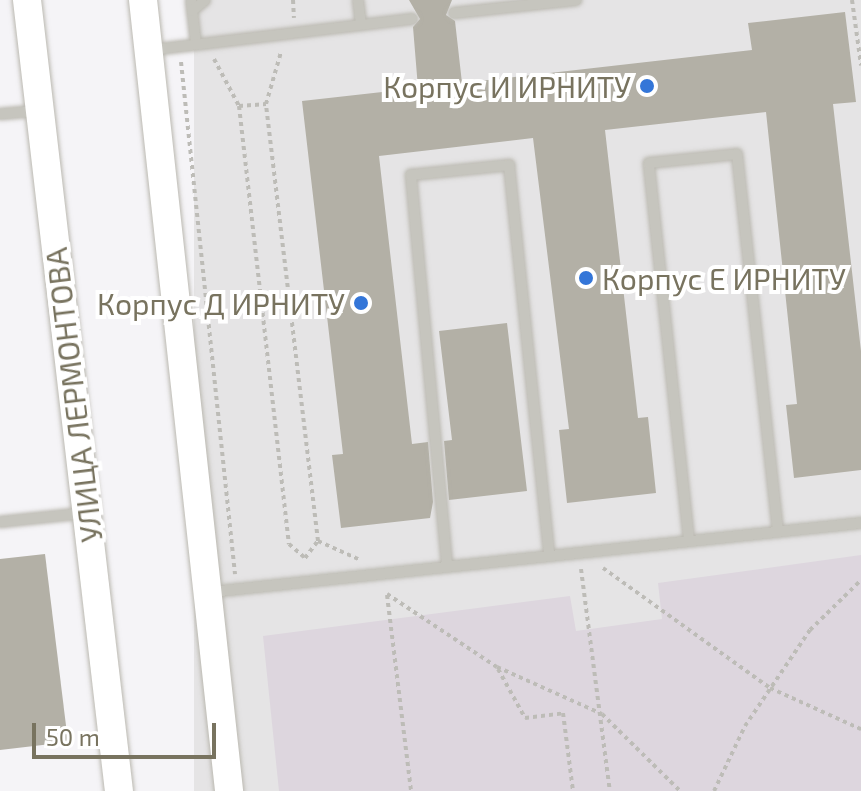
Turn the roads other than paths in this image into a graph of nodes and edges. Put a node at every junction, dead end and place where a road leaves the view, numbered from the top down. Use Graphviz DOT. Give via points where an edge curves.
graph roads {
  1 [pos="27,0"];
  2 [pos="143,0"];
  3 [pos="205,0"];
  4 [pos="358,0"];
  5 [pos="576,0"];
  6 [pos="192,5"];
  7 [pos="454,13"];
  8 [pos="412,19"];
  9 [pos="361,25"];
  10 [pos="196,44"];
  11 [pos="149,51"];
  12 [pos="40,111"];
  13 [pos="0,114"];
  14 [pos="86,512"];
  15 [pos="0,522"];
  16 [pos="861,523"];
  17 [pos="778,532"];
  18 [pos="689,540"];
  19 [pos="549,554"];
  20 [pos="447,564"];
  21 [pos="222,591"];
  22 [pos="119,791"];
  23 [pos="229,791"];
  1 -- 12 [label="main road, УЛИЦА ЛЕРМОНТОВА"];
  2 -- 11 [label="main road"];
  3 -- 6 [label="lane"];
  4 -- 9 [label="lane"];
  5 -- 7 [label="lane"];
  6 -- 10 [label="lane"];
  8 -- 9 [label="lane"];
  9 -- 10 [label="lane"];
  10 -- 11 [label="lane"];
  11 -- 21 [label="main road"];
  12 -- 13 [label="lane"];
  12 -- 14 [label="main road, УЛИЦА ЛЕРМОНТОВА"];
  14 -- 15 [label="lane"];
  14 -- 22 [label="main road, УЛИЦА ЛЕРМОНТОВА"];
  16 -- 17 [label="lane"];
  17 -- 18 [label="lane"];
  17 -- 18 [label="lane" via="737,154 649,163"];
  18 -- 19 [label="lane"];
  19 -- 20 [label="lane"];
  19 -- 20 [label="lane" via="509,165 411,175"];
  20 -- 21 [label="lane"];
  21 -- 23 [label="main road"];
}
